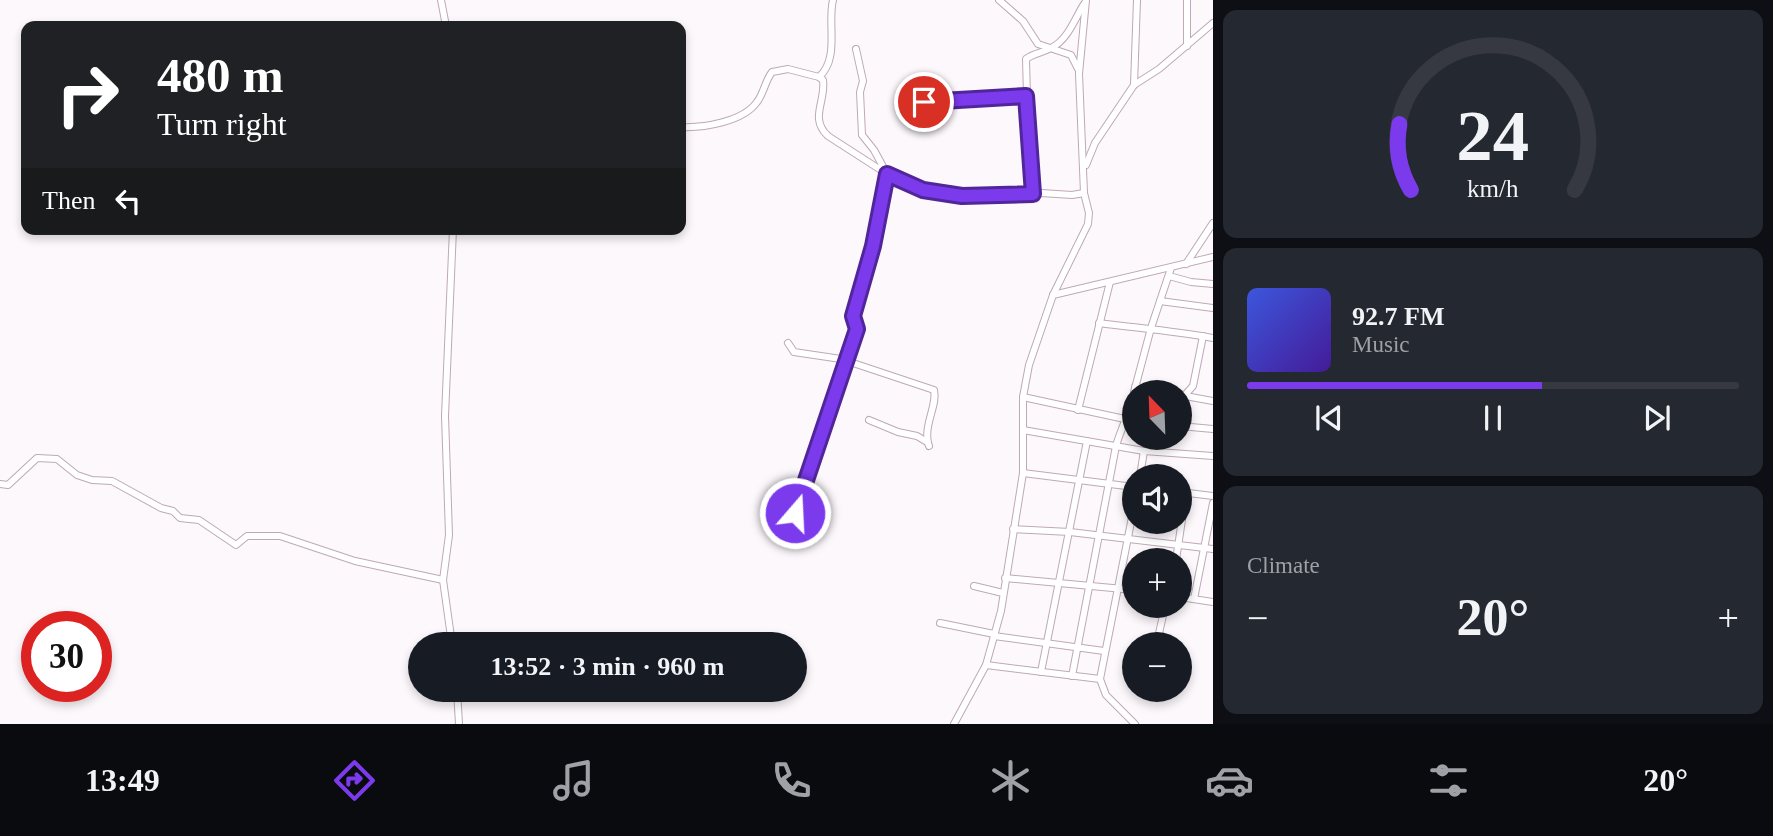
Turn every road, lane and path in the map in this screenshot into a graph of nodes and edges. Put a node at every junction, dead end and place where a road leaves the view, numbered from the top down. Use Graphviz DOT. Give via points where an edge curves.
graph roads {
  1 [pos="441,0"];
  2 [pos="833,0"];
  3 [pos="999,0"];
  4 [pos="1137,0"];
  5 [pos="1187,0"];
  6 [pos="1086,1"];
  7 [pos="445,21"];
  8 [pos="1213,23"];
  9 [pos="1187,46"];
  10 [pos="1052,48"];
  11 [pos="856,49"];
  12 [pos="1079,74"];
  13 [pos="820,77"];
  14 [pos="1134,85"];
  15 [pos="1026,96"];
  16 [pos="904,104"];
  17 [pos="686,126"];
  18 [pos="1084,167"];
  19 [pos="887,174"];
  20 [pos="1084,193"];
  21 [pos="1033,194"];
  22 [pos="1213,223"];
  23 [pos="453,235"];
  24 [pos="1213,257"];
  25 [pos="1186,264"];
  26 [pos="1171,268"];
  27 [pos="1169,276"];
  28 [pos="1110,282"];
  29 [pos="1213,284"];
  30 [pos="1053,295"];
  31 [pos="1160,301"];
  32 [pos="1213,308"];
  33 [pos="1099,323"];
  34 [pos="1150,330"];
  35 [pos="1203,336"];
  36 [pos="1213,338"];
  37 [pos="789,343"];
  38 [pos="848,362"];
  39 [pos="1138,380"];
  40 [pos="1192,387"];
  41 [pos="1023,397"];
  42 [pos="1192,397"];
  43 [pos="1213,401"];
  44 [pos="1078,410"];
  45 [pos="1122,420"];
  46 [pos="869,421"];
  47 [pos="1122,424"];
  48 [pos="1192,427"];
  49 [pos="1213,429"];
  50 [pos="1023,430"];
  51 [pos="1087,441"];
  52 [pos="1116,446"];
  53 [pos="1144,451"];
  54 [pos="1213,456"];
  55 [pos="1142,464"];
  56 [pos="1023,473"];
  57 [pos="1080,481"];
  58 [pos="0,484"];
  59 [pos="1110,484"];
  60 [pos="1122,486"];
  61 [pos="1192,494"];
  62 [pos="1213,496"];
  63 [pos="1213,503"];
  64 [pos="795,513"];
  65 [pos="1013,529"];
  66 [pos="1070,532"];
  67 [pos="1129,534"];
  68 [pos="1180,534"];
  69 [pos="1099,536"];
  70 [pos="1128,538"];
  71 [pos="1179,545"];
  72 [pos="1178,548"];
  73 [pos="1209,549"];
  74 [pos="1005,578"];
  75 [pos="443,580"];
  76 [pos="1060,582"];
  77 [pos="1089,585"];
  78 [pos="974,586"];
  79 [pos="1118,588"];
  80 [pos="1122,588"];
  81 [pos="1003,593"];
  82 [pos="1194,599"];
  83 [pos="1213,602"];
  84 [pos="940,623"];
  85 [pos="450,632"];
  86 [pos="994,635"];
  87 [pos="1048,643"];
  88 [pos="1077,647"];
  89 [pos="1104,651"];
  90 [pos="986,665"];
  91 [pos="1041,672"];
  92 [pos="1072,676"];
  93 [pos="1100,679"];
  94 [pos="458,702"];
  95 [pos="459,724"];
  96 [pos="954,724"];
  97 [pos="1135,724"];
  1 -- 7 [label="street"];
  2 -- 13 [label="street" via="827,68"];
  3 -- 10 [label="street" via="1023,21 1038,44"];
  4 -- 14 [label="street"];
  5 -- 9 [label="street"];
  6 -- 10 [label="street"];
  6 -- 12 [label="street"];
  8 -- 9 [label="street"];
  9 -- 14 [label="street"];
  10 -- 12 [label="street" via="1071,55"];
  10 -- 15 [label="street" via="1026,59"];
  11 -- 19 [label="street" via="863,81 862,135"];
  12 -- 18 [label="street"];
  13 -- 17 [label="street" via="788,69 772,72 753,107 725,122"];
  13 -- 19 [label="street" via="824,84 818,119 822,130"];
  14 -- 18 [label="street"];
  15 -- 16 [label="street"];
  15 -- 21 [label="street"];
  18 -- 20 [label="street"];
  19 -- 21 [label="street" via="923,190 962,196"];
  19 -- 38 [label="street" via="853,316 857,329"];
  20 -- 21 [label="street"];
  20 -- 30 [label="street" via="1088,225"];
  22 -- 25 [label="street"];
  23 -- 75 [label="street" via="445,416 449,536"];
  24 -- 25 [label="street"];
  25 -- 26 [label="street"];
  26 -- 27 [label="street"];
  26 -- 28 [label="street"];
  27 -- 29 [label="street"];
  27 -- 31 [label="street"];
  28 -- 30 [label="street"];
  28 -- 33 [label="street"];
  30 -- 41 [label="street"];
  31 -- 32 [label="street"];
  31 -- 34 [label="street"];
  33 -- 34 [label="street"];
  33 -- 44 [label="street"];
  34 -- 35 [label="street"];
  34 -- 39 [label="street"];
  35 -- 36 [label="street"];
  35 -- 40 [label="street"];
  37 -- 38 [label="street" via="794,352"];
  38 -- 46 [label="street" via="936,394 929,415 928,444"];
  38 -- 64 [label="street"];
  41 -- 44 [label="street"];
  41 -- 50 [label="street"];
  42 -- 43 [label="street"];
  44 -- 45 [label="street"];
  47 -- 52 [label="street"];
  48 -- 49 [label="street"];
  50 -- 51 [label="street"];
  50 -- 56 [label="street"];
  51 -- 52 [label="street"];
  51 -- 57 [label="street"];
  52 -- 53 [label="street"];
  52 -- 59 [label="street"];
  53 -- 54 [label="street"];
  53 -- 55 [label="street"];
  56 -- 57 [label="street"];
  56 -- 65 [label="street"];
  57 -- 59 [label="street"];
  57 -- 66 [label="street"];
  58 -- 75 [label="street" via="8,485 37,458 57,459 77,475 112,481 180,518 199,520 236,545 247,536 280,536 355,561"];
  59 -- 60 [label="street"];
  59 -- 69 [label="street"];
  61 -- 62 [label="street"];
  63 -- 73 [label="street"];
  65 -- 66 [label="street"];
  65 -- 74 [label="street"];
  66 -- 69 [label="street"];
  66 -- 76 [label="street"];
  67 -- 70 [label="street"];
  68 -- 71 [label="street"];
  69 -- 70 [label="street"];
  69 -- 77 [label="street"];
  70 -- 71 [label="street"];
  70 -- 79 [label="street"];
  71 -- 72 [label="street"];
  71 -- 73 [label="street"];
  73 -- 82 [label="street"];
  74 -- 76 [label="street"];
  74 -- 81 [label="street"];
  75 -- 85 [label="street"];
  76 -- 77 [label="street"];
  76 -- 87 [label="street"];
  77 -- 79 [label="street"];
  77 -- 88 [label="street"];
  78 -- 81 [label="street"];
  79 -- 80 [label="street"];
  79 -- 89 [label="street"];
  81 -- 86 [label="street"];
  82 -- 83 [label="street"];
  84 -- 86 [label="street"];
  86 -- 87 [label="street"];
  86 -- 90 [label="street"];
  87 -- 88 [label="street"];
  87 -- 91 [label="street"];
  88 -- 89 [label="street"];
  88 -- 92 [label="street"];
  89 -- 93 [label="street"];
  90 -- 91 [label="street"];
  90 -- 96 [label="street"];
  91 -- 92 [label="street"];
  92 -- 93 [label="street"];
  93 -- 97 [label="street" via="1106,695"];
  94 -- 95 [label="street"];
}
